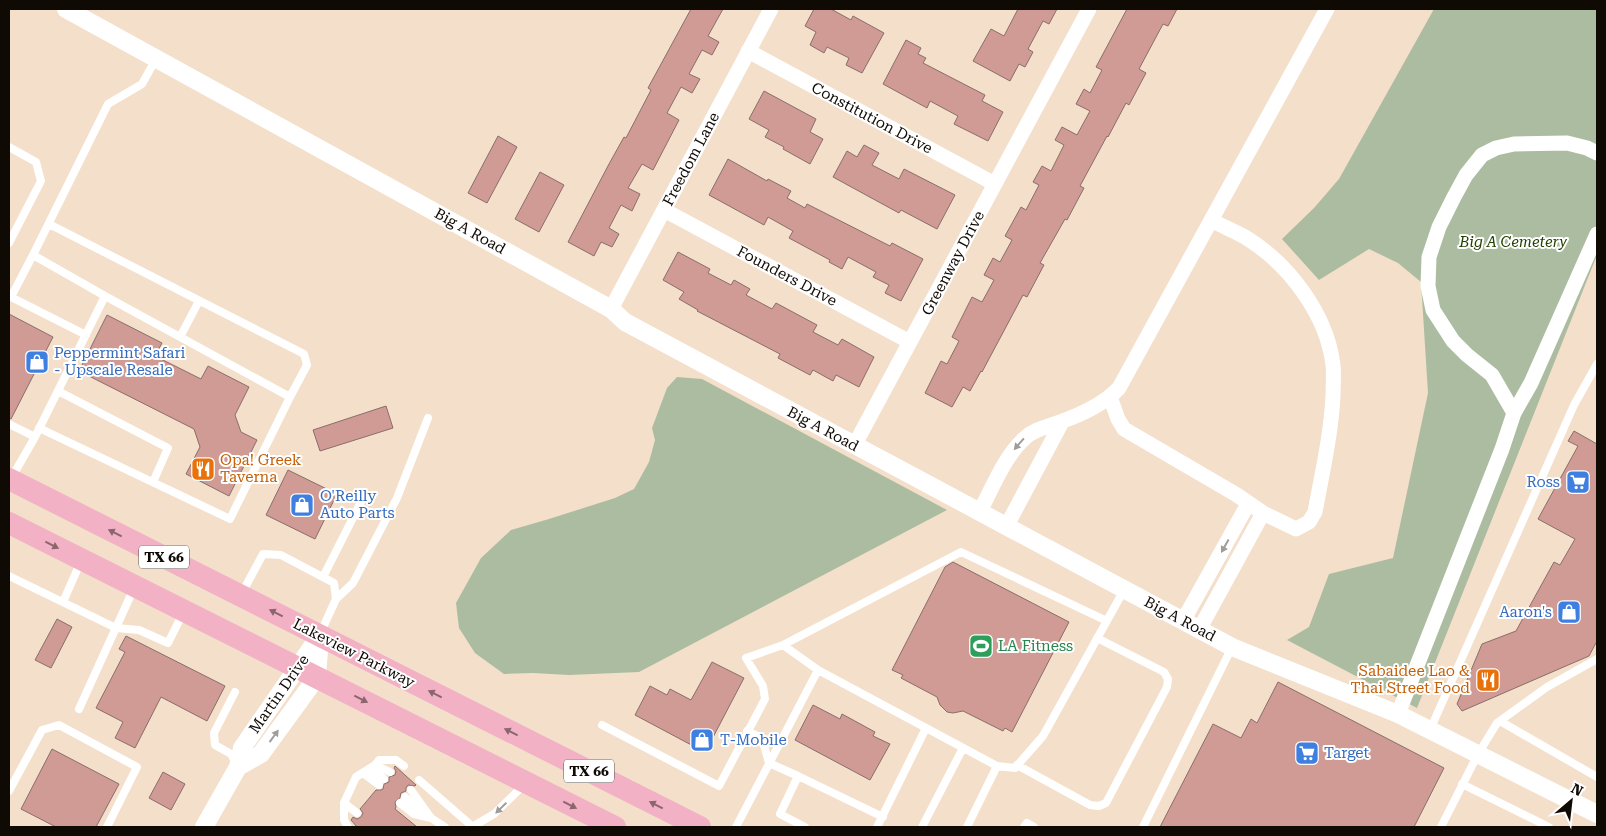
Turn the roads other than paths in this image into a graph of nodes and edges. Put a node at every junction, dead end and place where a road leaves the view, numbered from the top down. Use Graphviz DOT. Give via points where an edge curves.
graph roads {
  1 [pos="66,9"];
  2 [pos="771,9"];
  3 [pos="1089,9"];
  4 [pos="1327,9"];
  5 [pos="748,51"];
  6 [pos="156,59"];
  7 [pos="9,147"];
  8 [pos="1597,153"];
  9 [pos="995,184"];
  10 [pos="664,210"];
  11 [pos="1211,220"];
  12 [pos="49,224"];
  13 [pos="1597,234"];
  14 [pos="9,244"];
  15 [pos="33,255"];
  16 [pos="105,296"];
  17 [pos="199,300"];
  18 [pos="611,309"];
  19 [pos="86,335"];
  20 [pos="180,337"];
  21 [pos="910,342"];
  22 [pos="1597,364"];
  23 [pos="58,390"];
  24 [pos="290,397"];
  25 [pos="1110,397"];
  26 [pos="1514,413"];
  27 [pos="428,418"];
  28 [pos="1062,422"];
  29 [pos="9,424"];
  30 [pos="39,428"];
  31 [pos="34,437"];
  32 [pos="854,446"];
  33 [pos="9,481"];
  34 [pos="153,482"];
  35 [pos="363,498"];
  36 [pos="1248,504"];
  37 [pos="979,512"];
  38 [pos="1263,513"];
  39 [pos="9,523"];
  40 [pos="1006,527"];
  41 [pos="82,559"];
  42 [pos="9,576"];
  43 [pos="323,577"];
  44 [pos="135,586"];
  45 [pos="1124,590"];
  46 [pos="240,596"];
  47 [pos="336,599"];
  48 [pos="63,602"];
  49 [pos="184,611"];
  50 [pos="1107,621"];
  51 [pos="1184,621"];
  52 [pos="116,628"];
  53 [pos="1199,630"];
  54 [pos="320,635"];
  55 [pos="1097,638"];
  56 [pos="783,645"];
  57 [pos="1232,647"];
  58 [pos="1597,659"];
  59 [pos="297,668"];
  60 [pos="818,670"];
  61 [pos="317,677"];
  62 [pos="235,692"];
  63 [pos="79,709"];
  64 [pos="1398,714"];
  65 [pos="1500,721"];
  66 [pos="602,725"];
  67 [pos="926,728"];
  68 [pos="1430,730"];
  69 [pos="747,731"];
  70 [pos="962,748"];
  71 [pos="1478,754"];
  72 [pos="769,763"];
  73 [pos="404,766"];
  74 [pos="997,766"];
  75 [pos="1018,766"];
  76 [pos="238,767"];
  77 [pos="369,768"];
  78 [pos="390,772"];
  79 [pos="798,776"];
  80 [pos="1597,777"];
  81 [pos="419,780"];
  82 [pos="381,782"];
  83 [pos="527,783"];
  84 [pos="1462,784"];
  85 [pos="412,790"];
  86 [pos="9,791"];
  87 [pos="403,800"];
  88 [pos="344,803"];
  89 [pos="357,813"];
  90 [pos="1597,814"];
  91 [pos="883,816"];
  92 [pos="431,818"];
  93 [pos="107,827"];
  94 [pos="204,827"];
  95 [pos="348,827"];
  96 [pos="445,827"];
  97 [pos="472,827"];
  98 [pos="615,827"];
  99 [pos="700,827"];
  100 [pos="736,827"];
  101 [pos="805,827"];
  102 [pos="877,827"];
  103 [pos="922,827"];
  104 [pos="967,827"];
  105 [pos="1024,827"];
  106 [pos="1034,827"];
  107 [pos="1143,827"];
  108 [pos="1441,827"];
  109 [pos="1549,827"];
  1 -- 6 [label="street, Big A Road"];
  2 -- 5 [label="street, Freedom Lane"];
  3 -- 9 [label="street, Greenway Drive"];
  4 -- 11 [label="street"];
  5 -- 9 [label="street, Constitution Drive"];
  5 -- 10 [label="street, Freedom Lane"];
  6 -- 12 [label="lane" via="142,84 108,104"];
  6 -- 18 [label="street, Big A Road"];
  7 -- 14 [label="lane" via="36,162 41,181"];
  8 -- 26 [label="street" via="1567,143 1549,143 1514,144 1482,155 1454,197 1429,257 1428,286 1433,310 1453,341 1492,375"];
  9 -- 21 [label="street, Greenway Drive"];
  10 -- 18 [label="street, Freedom Lane"];
  10 -- 21 [label="street, Founders Drive"];
  11 -- 25 [label="street" via="1119,388"];
  11 -- 38 [label="street" via="1256,245 1298,284 1323,327 1333,365 1332,415 1315,512 1309,522 1296,528"];
  12 -- 15 [label="lane"];
  12 -- 17 [label="lane"];
  13 -- 26 [label="street" via="1531,383"];
  15 -- 16 [label="lane"];
  15 -- 19 [label="lane" via="11,297"];
  16 -- 19 [label="lane"];
  16 -- 20 [label="lane"];
  17 -- 20 [label="lane"];
  17 -- 24 [label="lane" via="304,354 307,364"];
  18 -- 32 [label="street, Big A Road" via="625,322"];
  19 -- 23 [label="lane"];
  20 -- 24 [label="lane"];
  21 -- 32 [label="street, Greenway Drive"];
  22 -- 68 [label="lane" via="1574,405"];
  23 -- 30 [label="lane"];
  23 -- 34 [label="lane" via="168,448"];
  24 -- 34 [label="lane" via="230,519"];
  25 -- 28 [label="street"];
  25 -- 36 [label="street" via="1124,429"];
  26 -- 64 [label="street"];
  27 -- 47 [label="lane" via="393,506 354,583"];
  28 -- 37 [label="street, one-way" via="1034,431 1024,438 1010,455"];
  28 -- 40 [label="street"];
  29 -- 31 [label="lane"];
  30 -- 31 [label="lane"];
  30 -- 34 [label="lane"];
  31 -- 33 [label="lane"];
  32 -- 37 [label="street, Big A Road"];
  46 -- 33 [label="main road, Lakeview Parkway / TX 66, one-way"];
  35 -- 43 [label="lane"];
  36 -- 38 [label="street"];
  36 -- 51 [label="street, one-way"];
  37 -- 40 [label="street, Big A Road"];
  38 -- 53 [label="street"];
  39 -- 41 [label="main road, TX 66, one-way"];
  40 -- 45 [label="street, Big A Road"];
  41 -- 44 [label="main road, TX 66"];
  41 -- 48 [label="lane"];
  42 -- 48 [label="lane"];
  43 -- 46 [label="lane" via="281,555 263,554"];
  43 -- 47 [label="lane" via="334,583"];
  44 -- 49 [label="main road, TX 66"];
  44 -- 52 [label="lane"];
  45 -- 50 [label="lane"];
  45 -- 51 [label="street, Big A Road"];
  54 -- 46 [label="main road, Lakeview Parkway / TX 66, one-way"];
  47 -- 54 [label="lane"];
  48 -- 52 [label="lane"];
  49 -- 52 [label="lane" via="168,643 139,630"];
  49 -- 59 [label="main road, TX 66"];
  50 -- 55 [label="lane"];
  50 -- 56 [label="lane" via="961,552"];
  51 -- 53 [label="street, Big A Road"];
  52 -- 63 [label="lane"];
  53 -- 57 [label="street, Big A Road"];
  54 -- 59 [label="street, Martin Drive"];
  54 -- 61 [label="street, Martin Drive"];
  99 -- 54 [label="main road, Lakeview Parkway / TX 66, one-way"];
  55 -- 75 [label="lane" via="1043,736"];
  55 -- 75 [label="lane" via="1164,672 1168,679 1167,687 1106,803 1090,805"];
  56 -- 60 [label="lane"];
  56 -- 69 [label="lane" via="746,658 763,686 765,699"];
  57 -- 64 [label="street, Big A Road"];
  57 -- 107 [label="lane"];
  58 -- 65 [label="lane" via="1547,687"];
  59 -- 61 [label="main road, TX 66"];
  59 -- 76 [label="street, Martin Drive" via="242,748"];
  60 -- 67 [label="lane"];
  60 -- 72 [label="lane"];
  76 -- 61 [label="street, Martin Drive, one-way" via="261,754"];
  61 -- 83 [label="main road, TX 66, one-way"];
  62 -- 76 [label="lane" via="214,733 216,745 231,754"];
  64 -- 68 [label="street, Big A Road"];
  65 -- 71 [label="lane"];
  65 -- 80 [label="lane"];
  66 -- 69 [label="lane" via="719,786"];
  67 -- 70 [label="lane"];
  67 -- 91 [label="lane"];
  68 -- 71 [label="street, Big A Road"];
  69 -- 72 [label="lane" via="762,738"];
  70 -- 74 [label="lane"];
  70 -- 103 [label="lane"];
  71 -- 84 [label="lane"];
  71 -- 90 [label="street, Big A Road"];
  72 -- 79 [label="lane"];
  72 -- 100 [label="lane"];
  73 -- 77 [label="lane" via="396,760 379,760"];
  74 -- 75 [label="lane"];
  74 -- 104 [label="lane"];
  76 -- 94 [label="street, Martin Drive"];
  77 -- 78 [label="lane"];
  77 -- 82 [label="lane"];
  77 -- 88 [label="lane" via="356,777"];
  79 -- 91 [label="lane"];
  79 -- 101 [label="lane" via="780,814"];
  81 -- 97 [label="lane"];
  83 -- 97 [label="lane, one-way" via="494,814"];
  83 -- 98 [label="main road, TX 66, one-way"];
  84 -- 108 [label="lane"];
  84 -- 109 [label="lane"];
  85 -- 92 [label="lane"];
  86 -- 93 [label="lane" via="42,730 59,725 137,767"];
  87 -- 92 [label="lane" via="414,814"];
  88 -- 89 [label="lane"];
  88 -- 95 [label="lane" via="344,820"];
  91 -- 102 [label="lane"];
  92 -- 96 [label="lane"];
  105 -- 106 [label="lane" via="1027,823"];
}
